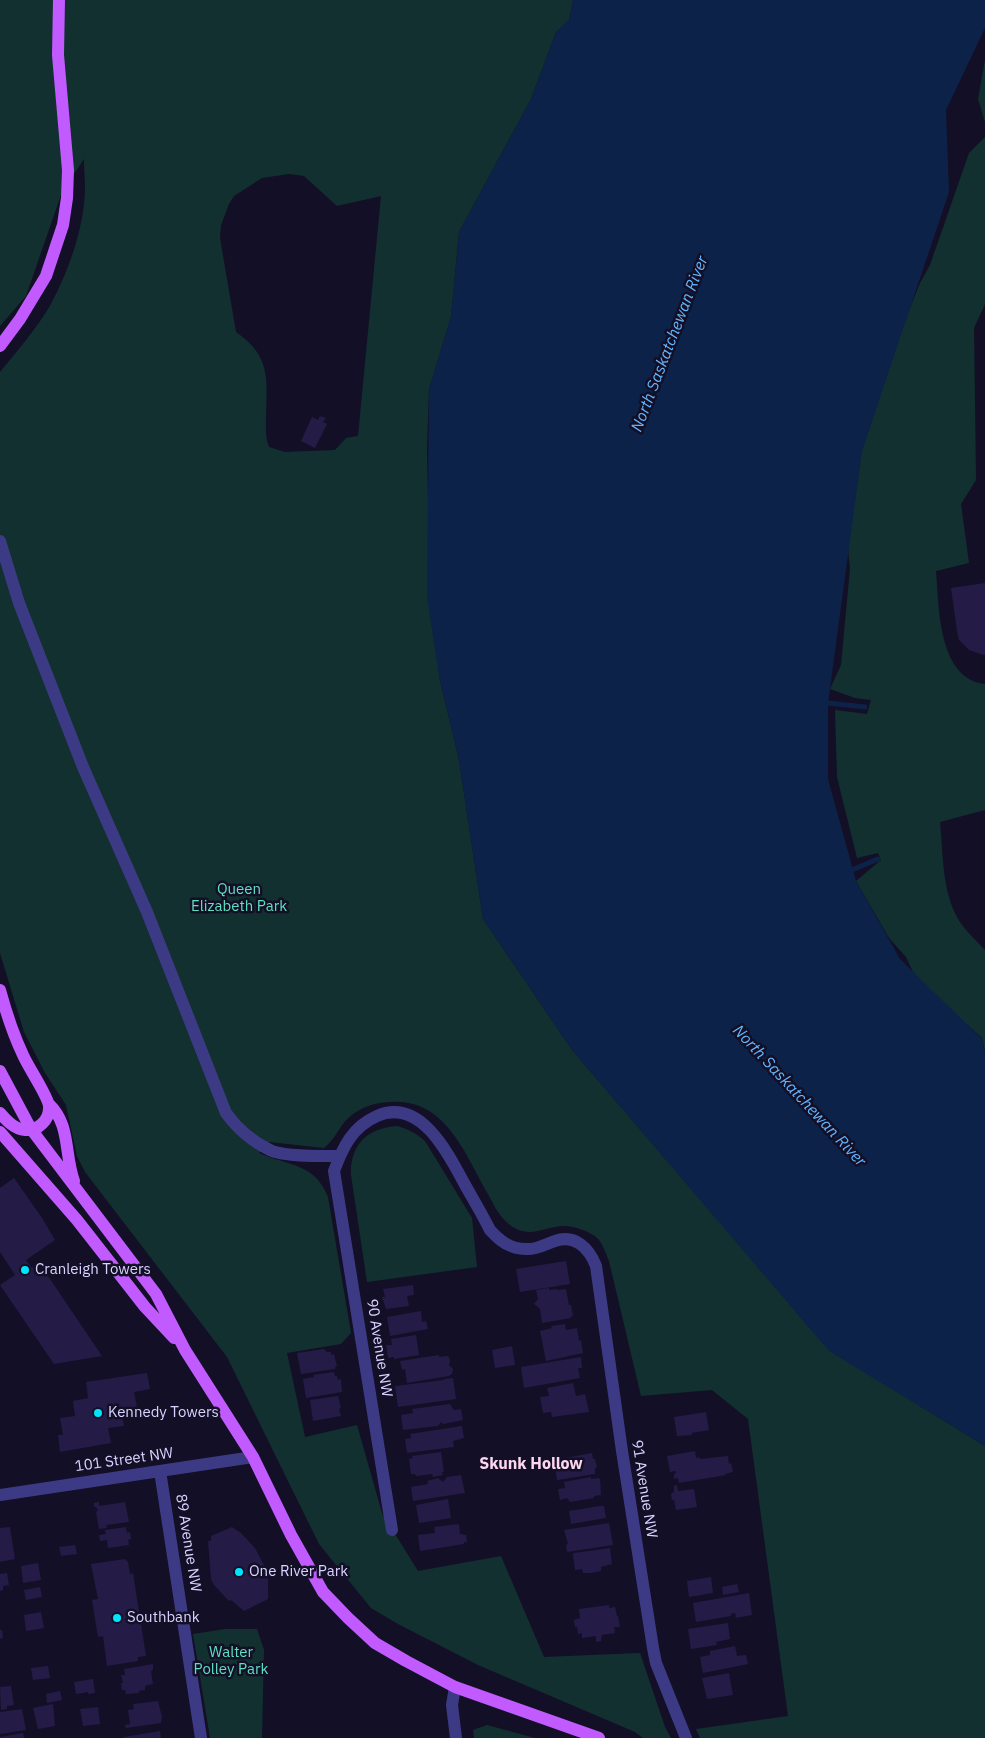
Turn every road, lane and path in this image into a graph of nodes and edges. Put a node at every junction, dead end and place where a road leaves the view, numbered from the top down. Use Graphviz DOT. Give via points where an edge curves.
graph roads {
  1 [pos="59,0"];
  2 [pos="0,346"];
  3 [pos="0,541"];
  4 [pos="0,990"];
  5 [pos="0,1071"];
  6 [pos="49,1104"];
  7 [pos="0,1113"];
  8 [pos="32,1129"];
  9 [pos="0,1132"];
  10 [pos="340,1156"];
  11 [pos="79,1193"];
  12 [pos="186,1350"];
  13 [pos="252,1457"];
  14 [pos="160,1471"];
  15 [pos="0,1495"];
  16 [pos="392,1530"];
  17 [pos="455,1687"];
  18 [pos="202,1738"];
  19 [pos="456,1738"];
  20 [pos="599,1738"];
  21 [pos="686,1738"];
  1 -- 2 [label="main road" via="58,55 68,170 63,225 46,276"];
  3 -- 10 [label="street" via="19,603 83,767 147,912 226,1113 246,1134 271,1151"];
  4 -- 6 [label="main road" via="11,1029"];
  5 -- 8 [label="main road"];
  6 -- 8 [label="main road" via="46,1120"];
  6 -- 11 [label="main road" via="62,1121"];
  7 -- 8 [label="main road" via="16,1127"];
  8 -- 11 [label="main road"];
  9 -- 12 [label="main road" via="77,1220 145,1307"];
  10 -- 16 [label="street, 90 Avenue NW" via="334,1171"];
  10 -- 21 [label="street, 91 Avenue NW" via="351,1135 369,1119 393,1113 415,1118 432,1131 447,1151 490,1230 506,1245 527,1250 565,1239 574,1240 588,1250 596,1266 656,1663"];
  11 -- 12 [label="main road" via="156,1294"];
  12 -- 13 [label="main road"];
  13 -- 14 [label="street, 101 Street NW"];
  13 -- 17 [label="main road" via="323,1592 375,1643"];
  14 -- 15 [label="street, 101 Street NW"];
  14 -- 18 [label="street, 89 Avenue NW"];
  17 -- 19 [label="street" via="452,1705"];
  17 -- 20 [label="main road"];
}
